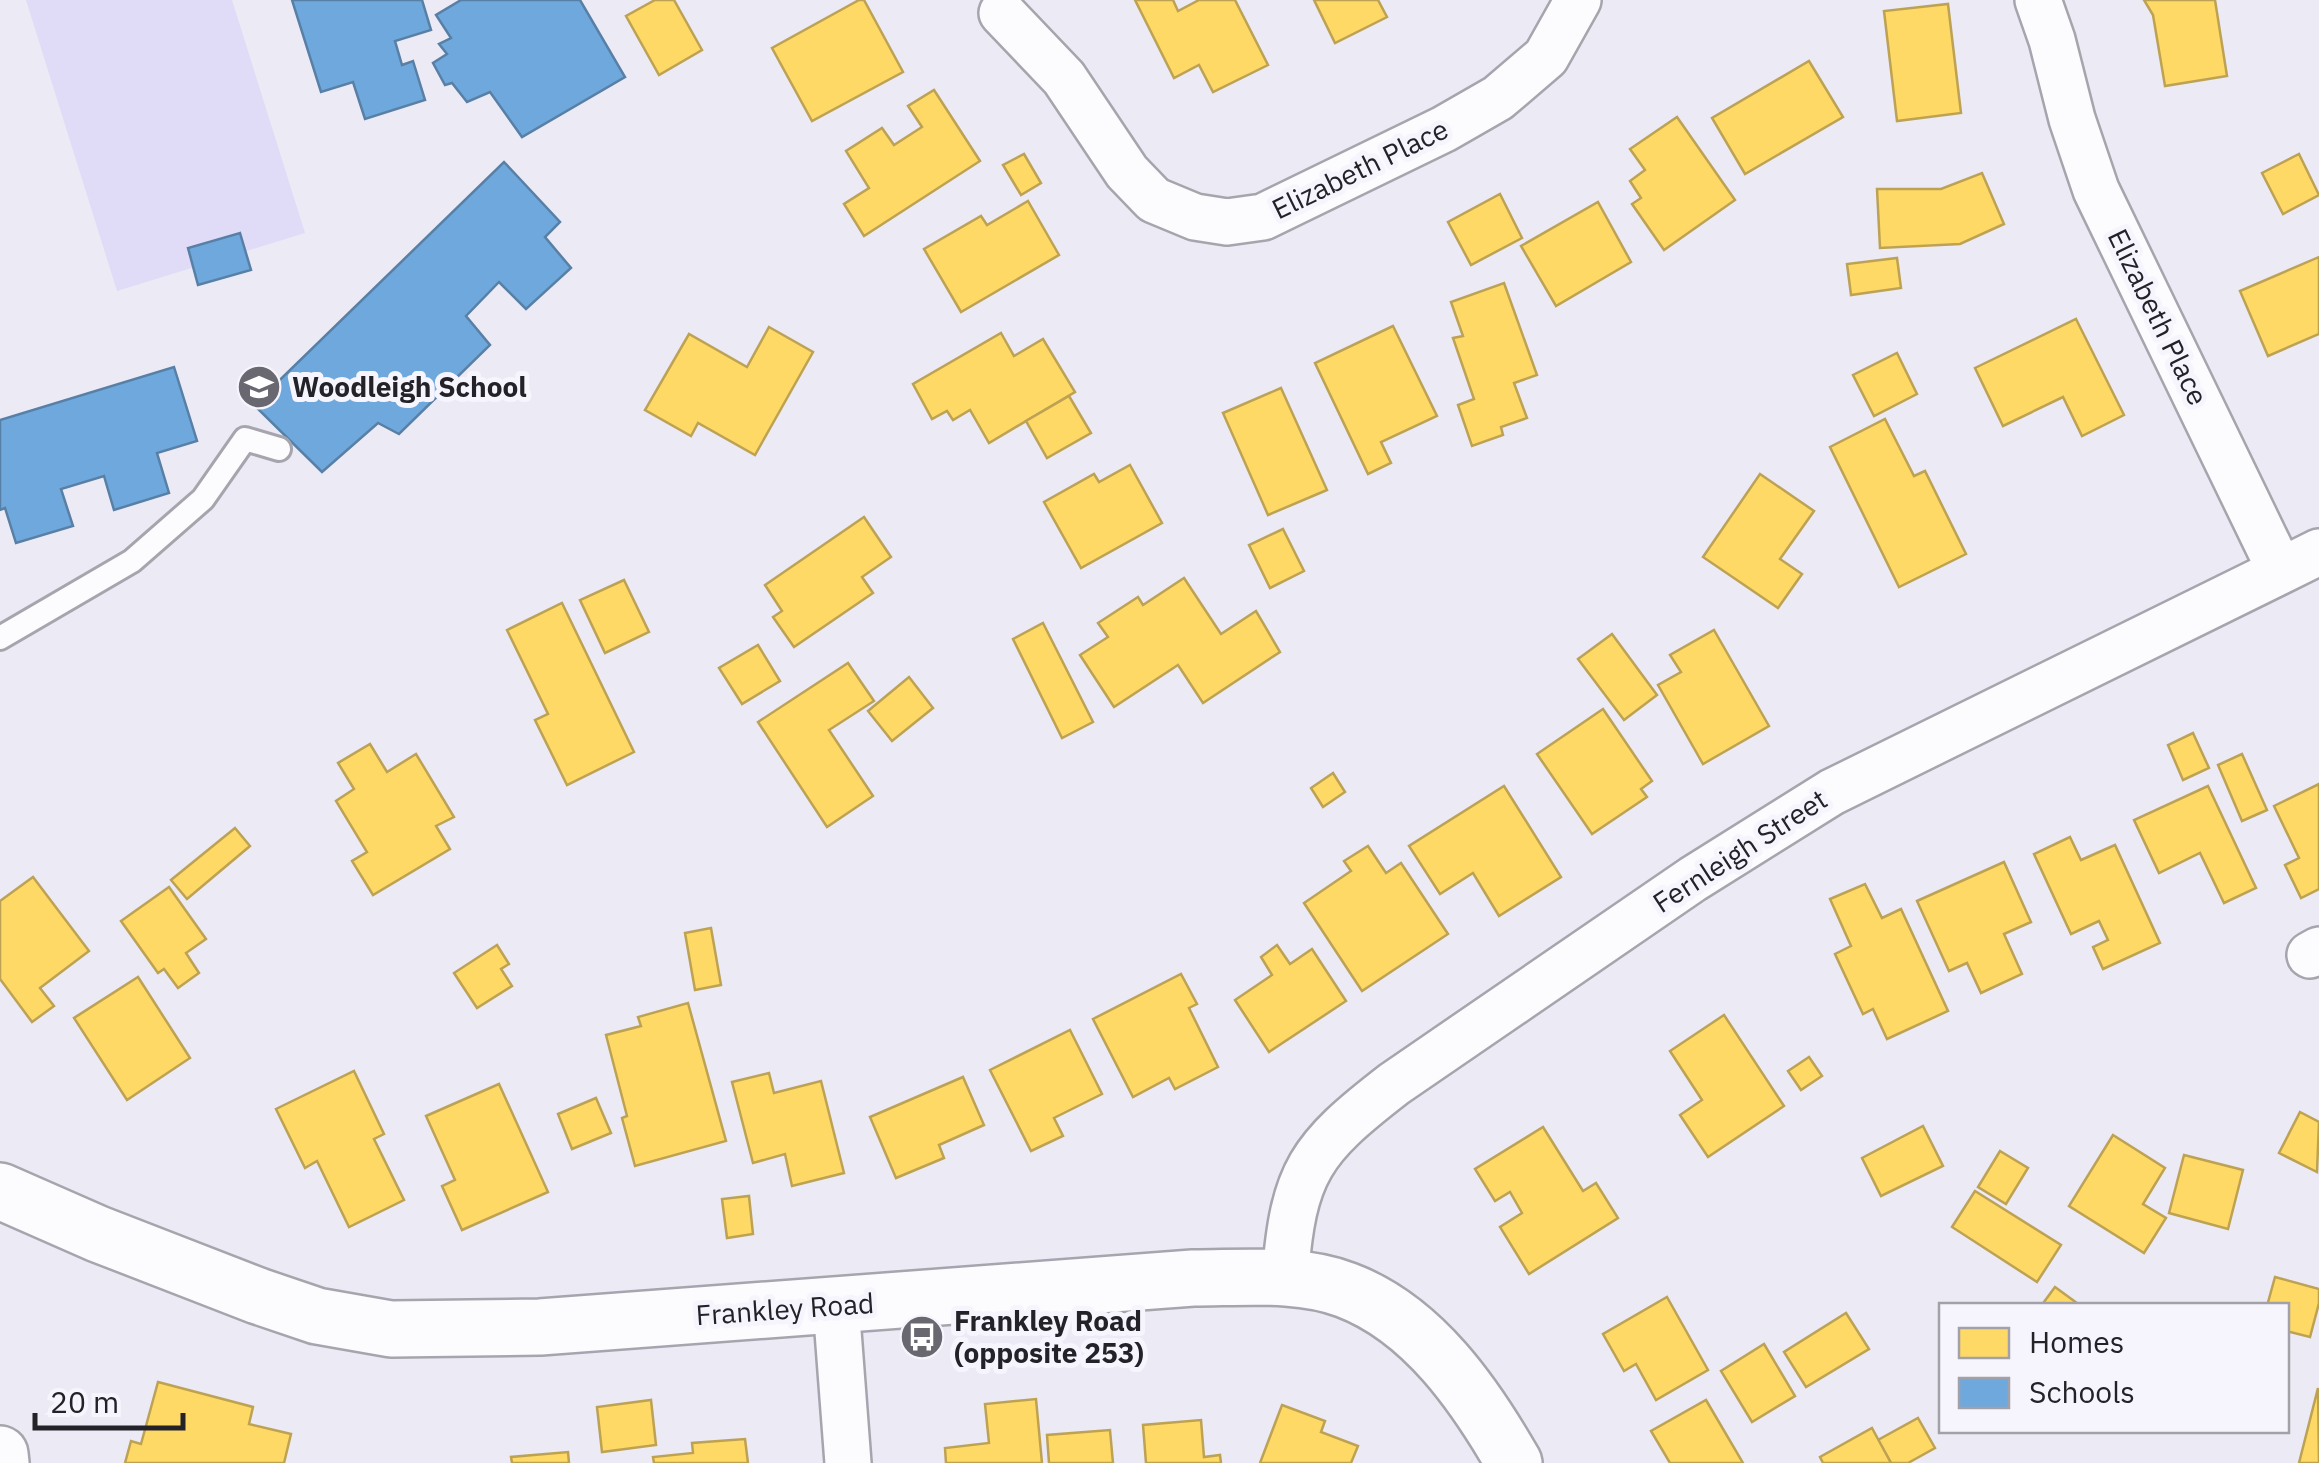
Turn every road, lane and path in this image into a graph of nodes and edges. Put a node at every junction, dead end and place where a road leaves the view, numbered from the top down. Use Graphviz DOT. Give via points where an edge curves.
graph roads {
  1 [pos="1578,0"];
  2 [pos="2038,0"];
  3 [pos="1002,13"];
  4 [pos="278,449"];
  5 [pos="2300,560"];
  6 [pos="0,638"];
  7 [pos="0,1191"];
  8 [pos="1285,1279"];
  9 [pos="836,1305"];
  10 [pos="0,1454"];
  11 [pos="1,1463"];
  12 [pos="848,1463"];
  13 [pos="1514,1463"];
  1 -- 3 [label="street, Elizabeth Place" via="1546,56 1498,98 1263,217 1227,222 1154,200 1126,172 1064,78"];
  2 -- 5 [label="street, Elizabeth Place" via="2096,190"];
  4 -- 6 [label="lane" via="245,439 203,498 132,561"];
  5 -- 8 [label="street, Fernleigh Street" via="1832,792 1394,1084 1320,1149 1299,1186"];
  7 -- 9 [label="street, Frankley Road" via="258,1296 317,1316 391,1329 540,1326"];
  8 -- 9 [label="street, Frankley Road" via="1193,1278"];
  8 -- 13 [label="street, Frankley Road" via="1344,1288 1385,1309 1450,1368"];
  9 -- 12 [label="street"];
  10 -- 11 [label="street"];
}
